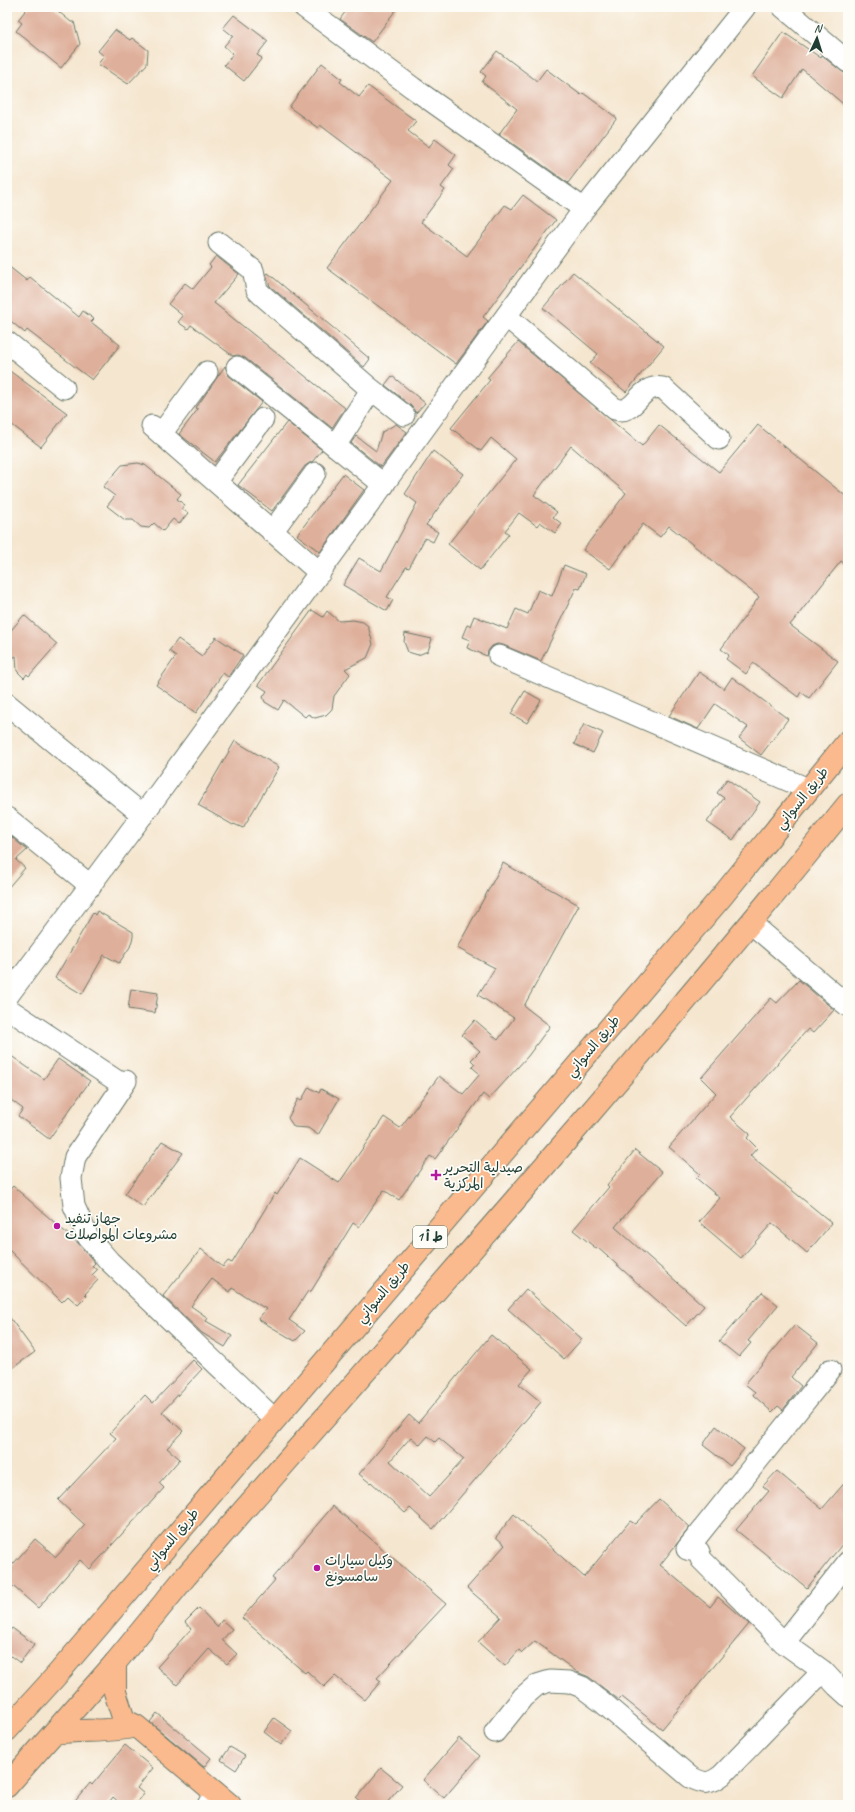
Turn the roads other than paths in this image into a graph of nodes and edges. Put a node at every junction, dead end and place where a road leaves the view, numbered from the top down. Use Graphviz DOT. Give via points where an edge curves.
graph roads {
  1 [pos="304,7"];
  2 [pos="745,7"];
  3 [pos="783,7"];
  4 [pos="848,62"];
  5 [pos="584,209"];
  6 [pos="219,243"];
  7 [pos="506,316"];
  8 [pos="7,342"];
  9 [pos="236,367"];
  10 [pos="207,372"];
  11 [pos="64,388"];
  12 [pos="371,390"];
  13 [pos="404,415"];
  14 [pos="263,419"];
  15 [pos="719,439"];
  16 [pos="335,446"];
  17 [pos="315,473"];
  18 [pos="216,482"];
  19 [pos="384,485"];
  20 [pos="272,532"];
  21 [pos="320,573"];
  22 [pos="498,656"];
  23 [pos="7,704"];
  24 [pos="848,741"];
  25 [pos="808,789"];
  26 [pos="848,804"];
  27 [pos="143,815"];
  28 [pos="7,818"];
  29 [pos="91,886"];
  30 [pos="752,924"];
  31 [pos="7,997"];
  32 [pos="848,1006"];
  33 [pos="7,1008"];
  34 [pos="830,1370"];
  35 [pos="274,1419"];
  36 [pos="848,1562"];
  37 [pos="784,1643"];
  38 [pos="115,1663"];
  39 [pos="839,1683"];
  40 [pos="136,1726"];
  41 [pos="7,1730"];
  42 [pos="54,1732"];
  43 [pos="495,1732"];
  44 [pos="7,1786"];
  45 [pos="218,1801"];
  1 -- 5 [label="street"];
  2 -- 5 [label="street"];
  3 -- 4 [label="street"];
  5 -- 7 [label="street"];
  6 -- 12 [label="street" via="253,270 257,290 262,295"];
  7 -- 15 [label="street" via="615,409 628,408 648,389 663,388"];
  7 -- 19 [label="street"];
  8 -- 11 [label="street"];
  9 -- 16 [label="street"];
  10 -- 18 [label="street" via="156,430"];
  12 -- 13 [label="street"];
  12 -- 16 [label="street"];
  14 -- 18 [label="street"];
  16 -- 19 [label="street"];
  17 -- 20 [label="street"];
  18 -- 20 [label="street"];
  19 -- 21 [label="street"];
  20 -- 21 [label="street"];
  21 -- 27 [label="street"];
  22 -- 25 [label="street"];
  23 -- 27 [label="street"];
  24 -- 25 [label="main road, طريق السواني / ط أ 1"];
  25 -- 35 [label="main road, طريق السواني / ط أ 1" via="723,895"];
  26 -- 30 [label="main road, ط أ 1"];
  27 -- 29 [label="street"];
  28 -- 29 [label="street"];
  29 -- 31 [label="street"];
  30 -- 32 [label="street"];
  30 -- 38 [label="main road, ط أ 1" via="635,1063 186,1576"];
  33 -- 35 [label="street" via="124,1083 75,1158 70,1178 71,1191 82,1224 88,1236 109,1261"];
  34 -- 37 [label="street" via="687,1549 699,1552 701,1559"];
  35 -- 41 [label="main road, طريق السواني / ط أ 1"];
  36 -- 37 [label="street"];
  37 -- 39 [label="street"];
  38 -- 40 [label="main road" via="114,1685 118,1706 124,1720"];
  38 -- 42 [label="main road, ط أ 1"];
  39 -- 43 [label="street" via="713,1782 701,1782 690,1777 602,1702 582,1687 570,1682 550,1681 537,1685 523,1697"];
  40 -- 42 [label="main road" via="116,1731"];
  40 -- 45 [label="main road"];
  42 -- 44 [label="main road, ط أ 1"];
}
